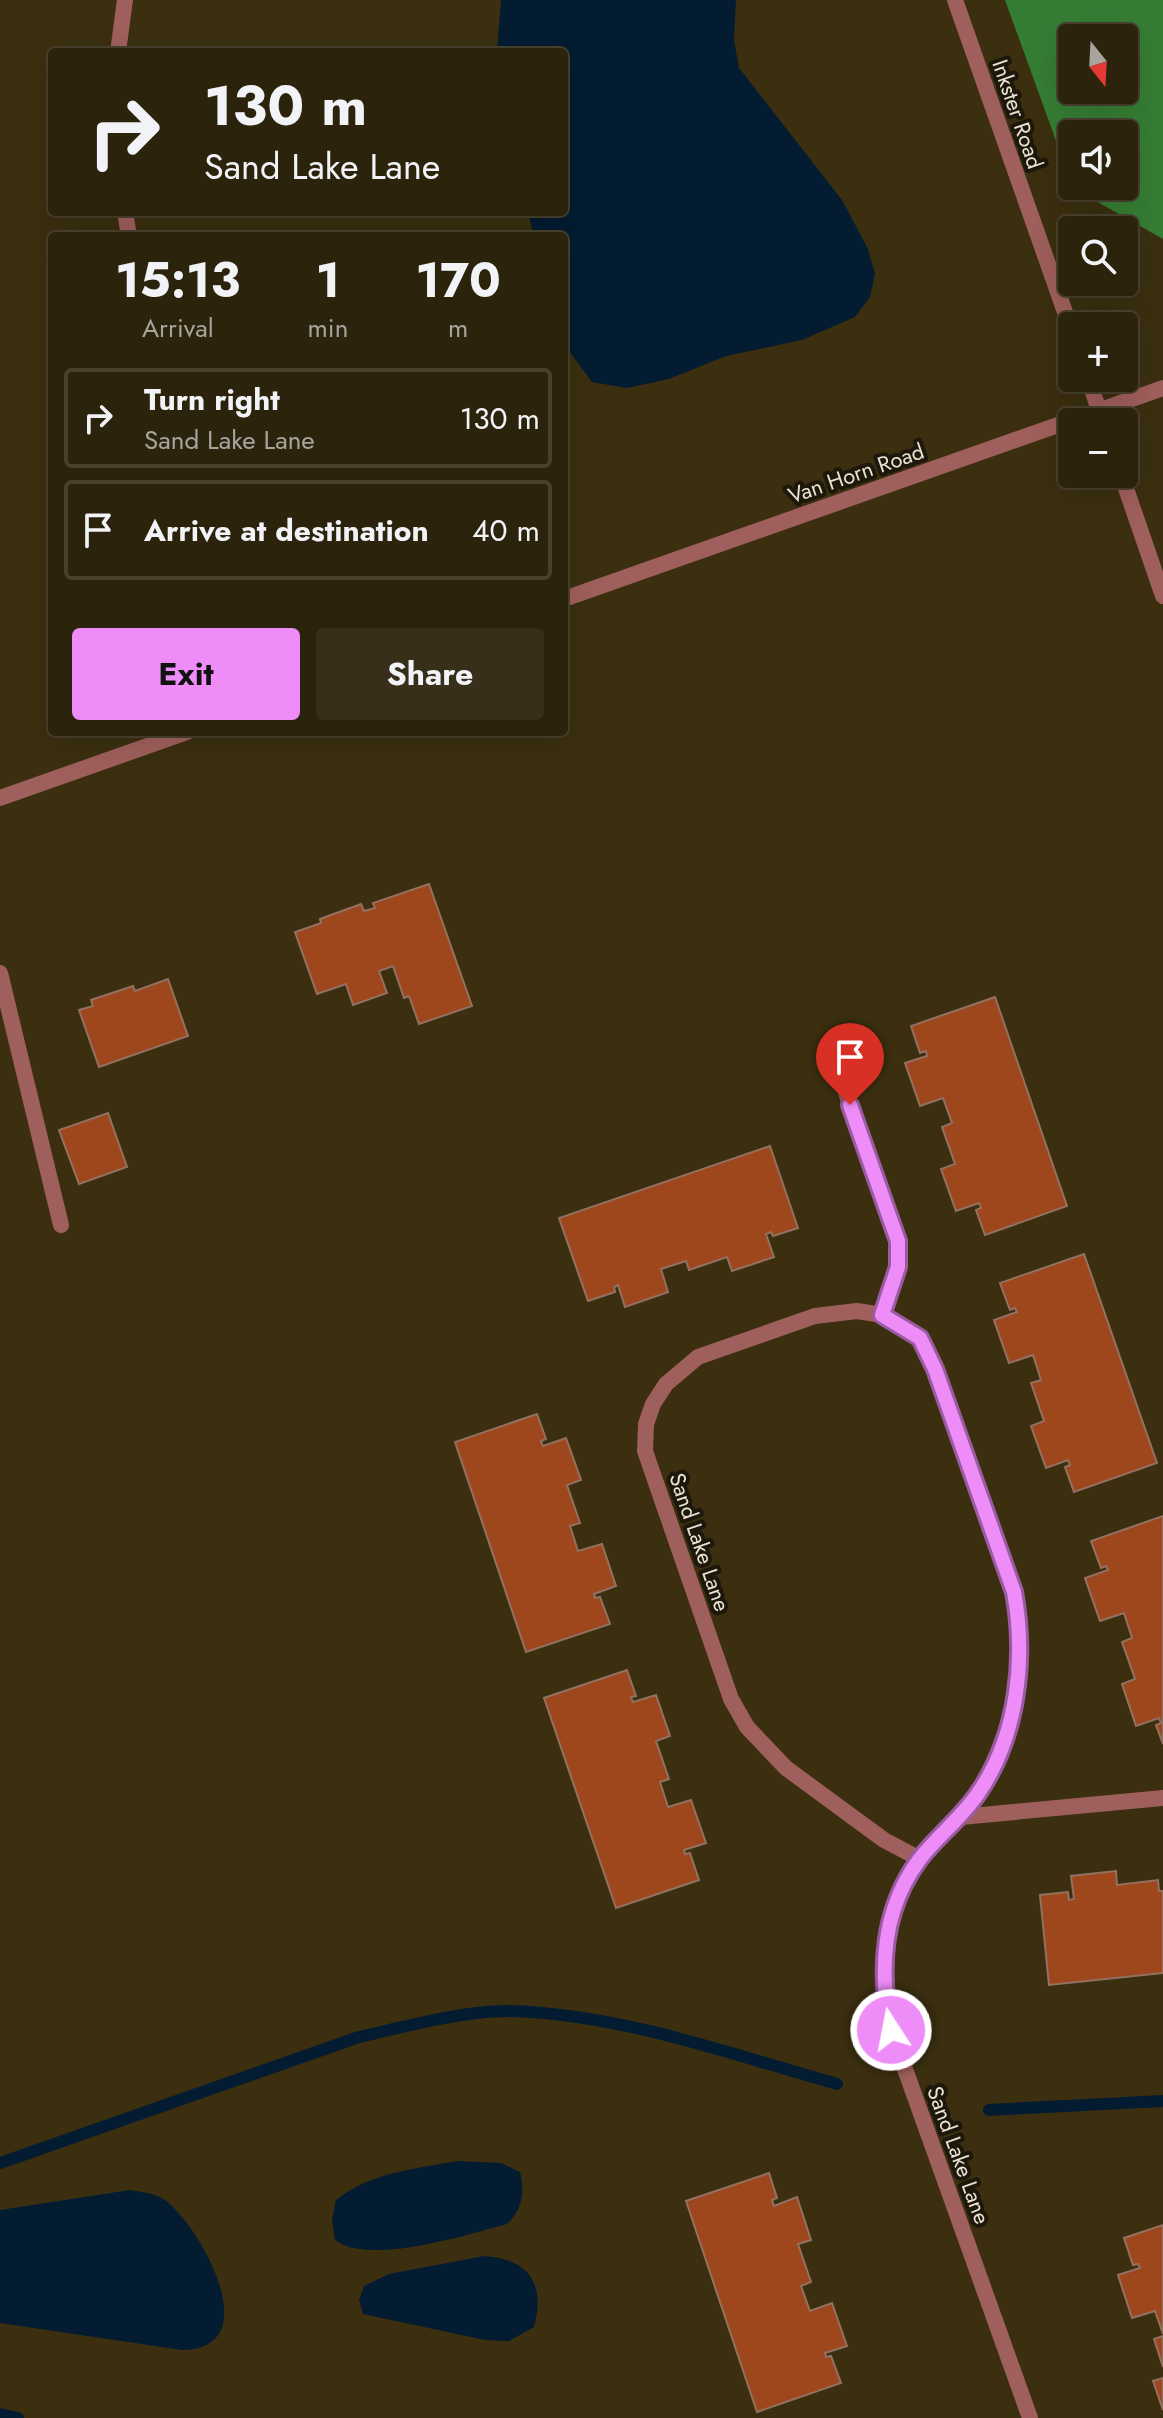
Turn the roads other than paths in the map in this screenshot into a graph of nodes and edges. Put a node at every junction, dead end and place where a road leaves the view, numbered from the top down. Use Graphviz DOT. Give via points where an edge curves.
graph roads {
  1 [pos="125,0"];
  2 [pos="955,0"];
  3 [pos="119,48"];
  4 [pos="1065,312"];
  5 [pos="1163,388"];
  6 [pos="1119,408"];
  7 [pos="1058,431"];
  8 [pos="1126,488"];
  9 [pos="1163,596"];
  10 [pos="568,598"];
  11 [pos="176,736"];
  12 [pos="0,798"];
  13 [pos="0,973"];
  14 [pos="841,1078"];
  15 [pos="61,1225"];
  16 [pos="882,1315"];
  17 [pos="1163,1798"];
  18 [pos="961,1817"];
  19 [pos="920,1859"];
  20 [pos="1030,2418"];
  1 -- 3 [label="street"];
  2 -- 4 [label="street, Inkster Road"];
  5 -- 6 [label="street, Van Horn Road"];
  7 -- 10 [label="street, Van Horn Road"];
  8 -- 9 [label="street"];
  11 -- 12 [label="street"];
  13 -- 15 [label="street"];
  14 -- 16 [label="street" via="898,1241 898,1267"];
  16 -- 18 [label="street, Sand Lake Lane" via="920,1338 935,1369 1014,1592 1020,1624 1017,1690 996,1762"];
  16 -- 19 [label="street, Sand Lake Lane" via="857,1311 815,1316 698,1357 666,1384 653,1404 645,1451 731,1699 747,1727 786,1768 884,1840"];
  17 -- 18 [label="street"];
  18 -- 19 [label="street, Sand Lake Lane"];
  19 -- 20 [label="street, Sand Lake Lane" via="906,1880 884,1948 886,2005"];
}
